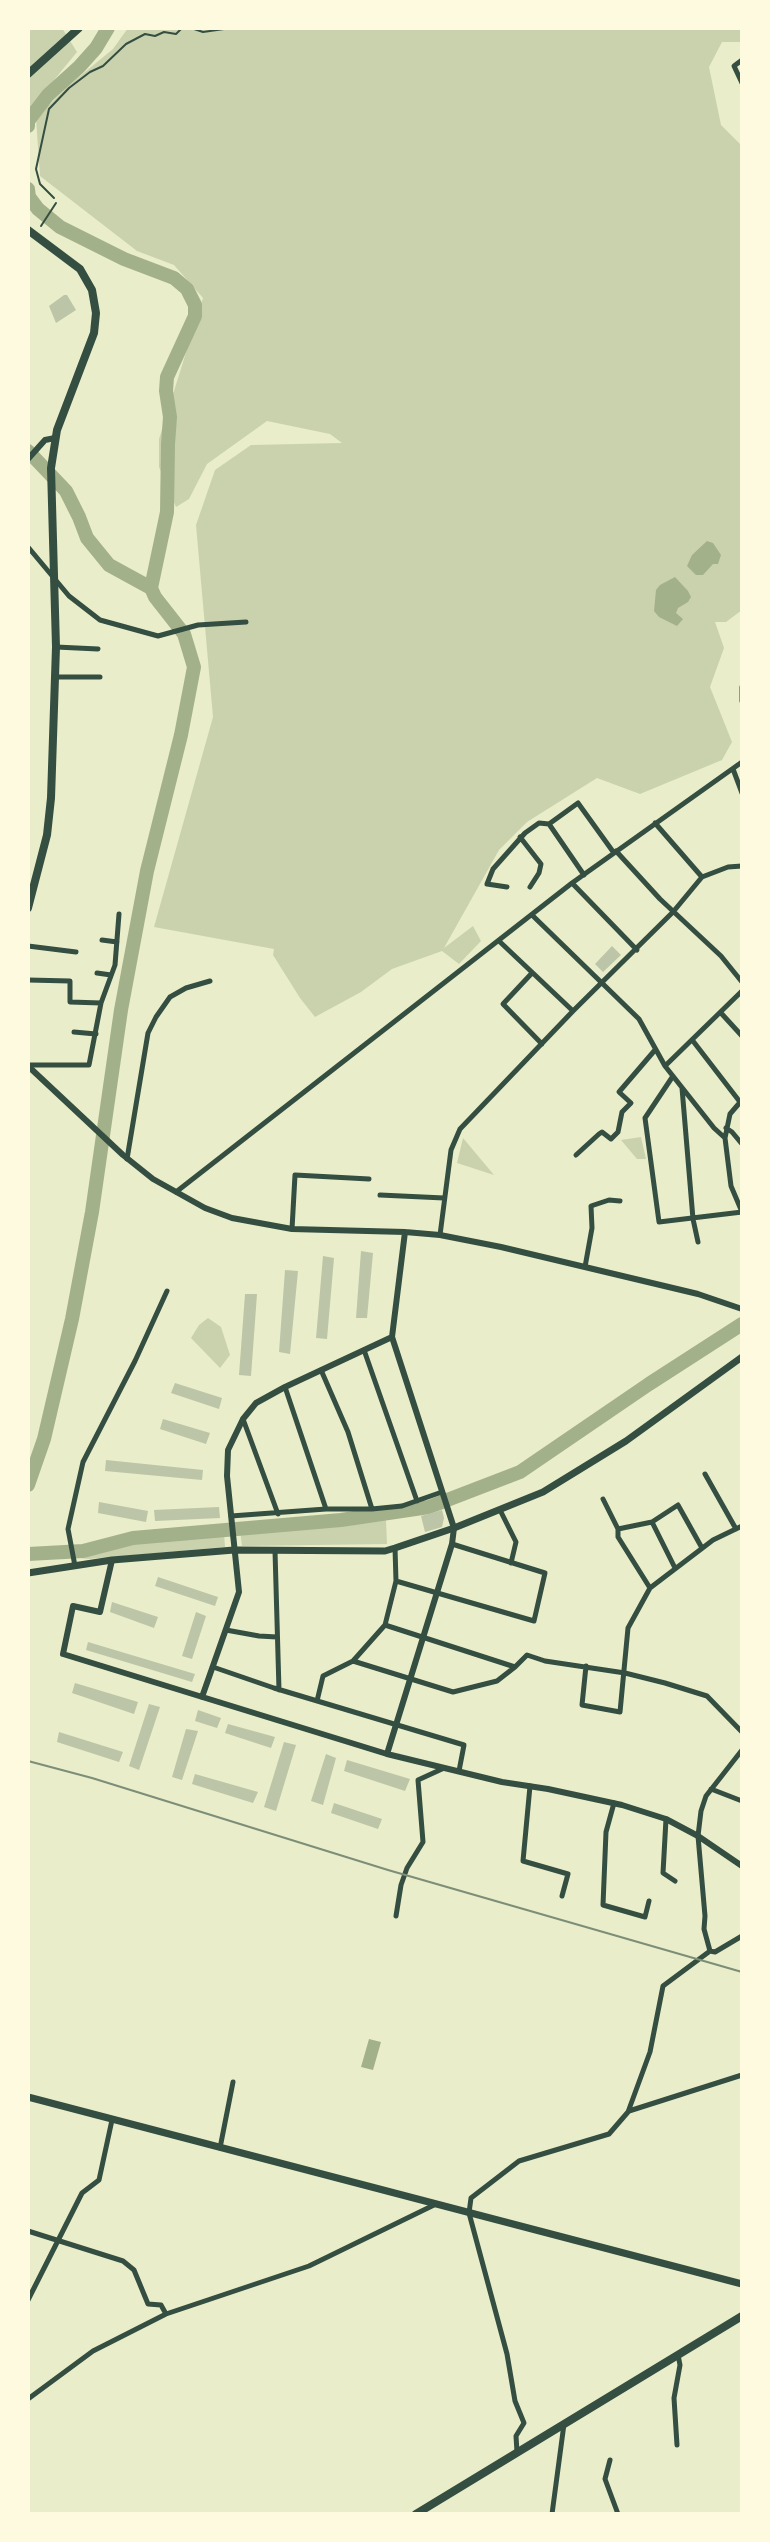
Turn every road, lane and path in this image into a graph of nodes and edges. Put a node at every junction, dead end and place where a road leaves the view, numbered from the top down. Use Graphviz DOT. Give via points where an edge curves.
graph roads {
  1 [pos="79,28"];
  2 [pos="182,28"];
  3 [pos="191,28"];
  4 [pos="231,28"];
  5 [pos="742,60"];
  6 [pos="28,74"];
  7 [pos="742,83"];
  8 [pos="57,202"];
  9 [pos="41,226"];
  10 [pos="30,234"];
  11 [pos="55,438"];
  12 [pos="28,459"];
  13 [pos="28,547"];
  14 [pos="55,578"];
  15 [pos="246,622"];
  16 [pos="56,647"];
  17 [pos="98,649"];
  18 [pos="55,677"];
  19 [pos="100,677"];
  20 [pos="742,687"];
  21 [pos="742,701"];
  22 [pos="742,762"];
  23 [pos="733,769"];
  24 [pos="742,793"];
  25 [pos="655,823"];
  26 [pos="549,824"];
  27 [pos="520,837"];
  28 [pos="615,852"];
  29 [pos="742,866"];
  30 [pos="584,875"];
  31 [pos="702,877"];
  32 [pos="572,883"];
  33 [pos="507,887"];
  34 [pos="530,887"];
  35 [pos="28,908"];
  36 [pos="673,912"];
  37 [pos="119,914"];
  38 [pos="532,915"];
  39 [pos="102,940"];
  40 [pos="499,941"];
  41 [pos="117,942"];
  42 [pos="28,946"];
  43 [pos="637,950"];
  44 [pos="76,952"];
  45 [pos="97,973"];
  46 [pos="532,973"];
  47 [pos="111,975"];
  48 [pos="28,980"];
  49 [pos="210,981"];
  50 [pos="602,982"];
  51 [pos="742,982"];
  52 [pos="742,991"];
  53 [pos="101,1003"];
  54 [pos="573,1011"];
  55 [pos="721,1013"];
  56 [pos="74,1032"];
  57 [pos="96,1034"];
  58 [pos="742,1036"];
  59 [pos="693,1041"];
  60 [pos="542,1044"];
  61 [pos="655,1050"];
  62 [pos="28,1065"];
  63 [pos="665,1066"];
  64 [pos="673,1076"];
  65 [pos="682,1087"];
  66 [pos="741,1101"];
  67 [pos="726,1128"];
  68 [pos="725,1138"];
  69 [pos="742,1144"];
  70 [pos="576,1155"];
  71 [pos="125,1157"];
  72 [pos="369,1179"];
  73 [pos="176,1193"];
  74 [pos="380,1195"];
  75 [pos="444,1198"];
  76 [pos="620,1201"];
  77 [pos="740,1204"];
  78 [pos="742,1212"];
  79 [pos="693,1219"];
  80 [pos="292,1229"];
  81 [pos="405,1232"];
  82 [pos="440,1235"];
  83 [pos="698,1242"];
  84 [pos="585,1267"];
  85 [pos="167,1291"];
  86 [pos="742,1309"];
  87 [pos="392,1337"];
  88 [pos="364,1349"];
  89 [pos="742,1357"];
  90 [pos="321,1370"];
  91 [pos="285,1387"];
  92 [pos="243,1419"];
  93 [pos="705,1474"];
  94 [pos="442,1492"];
  95 [pos="603,1499"];
  96 [pos="417,1501"];
  97 [pos="326,1509"];
  98 [pos="372,1509"];
  99 [pos="500,1510"];
  100 [pos="278,1514"];
  101 [pos="230,1517"];
  102 [pos="652,1522"];
  103 [pos="739,1527"];
  104 [pos="454,1528"];
  105 [pos="618,1529"];
  106 [pos="452,1544"];
  107 [pos="395,1548"];
  108 [pos="702,1548"];
  109 [pos="234,1550"];
  110 [pos="275,1551"];
  111 [pos="112,1560"];
  112 [pos="74,1562"];
  113 [pos="511,1563"];
  114 [pos="675,1568"];
  115 [pos="28,1573"];
  116 [pos="396,1581"];
  117 [pos="650,1588"];
  118 [pos="437,1592"];
  119 [pos="385,1625"];
  120 [pos="226,1630"];
  121 [pos="277,1637"];
  122 [pos="424,1637"];
  123 [pos="353,1661"];
  124 [pos="586,1666"];
  125 [pos="213,1667"];
  126 [pos="515,1667"];
  127 [pos="625,1673"];
  128 [pos="412,1678"];
  129 [pos="279,1690"];
  130 [pos="202,1697"];
  131 [pos="317,1701"];
  132 [pos="397,1724"];
  133 [pos="742,1732"];
  134 [pos="742,1750"];
  135 [pos="387,1754"];
  136 [pos="442,1769"];
  137 [pos="459,1771"];
  138 [pos="530,1786"];
  139 [pos="711,1789"];
  140 [pos="742,1801"];
  141 [pos="614,1803"];
  142 [pos="666,1819"];
  143 [pos="698,1836"];
  144 [pos="742,1866"];
  145 [pos="675,1881"];
  146 [pos="562,1896"];
  147 [pos="649,1901"];
  148 [pos="396,1916"];
  149 [pos="742,1936"];
  150 [pos="710,1951"];
  151 [pos="742,2075"];
  152 [pos="233,2082"];
  153 [pos="28,2097"];
  154 [pos="628,2112"];
  155 [pos="112,2120"];
  156 [pos="219,2149"];
  157 [pos="435,2204"];
  158 [pos="469,2213"];
  159 [pos="28,2231"];
  160 [pos="58,2240"];
  161 [pos="742,2284"];
  162 [pos="28,2300"];
  163 [pos="166,2314"];
  164 [pos="742,2316"];
  165 [pos="678,2355"];
  166 [pos="28,2399"];
  167 [pos="564,2423"];
  168 [pos="677,2445"];
  169 [pos="517,2452"];
  170 [pos="610,2460"];
  171 [pos="416,2514"];
  172 [pos="552,2514"];
  173 [pos="618,2514"];
  1 -- 6 [label="main road"];
  2 -- 8 [label="path" via="176,34 145,34 126,44 49,109 36,169 40,184"];
  3 -- 4 [label="path"];
  5 -- 7 [label="street" via="734,66"];
  8 -- 9 [label="lane"];
  10 -- 11 [label="main road" via="80,269 92,290 96,313 94,333"];
  11 -- 12 [label="street" via="45,440"];
  11 -- 14 [label="main road"];
  13 -- 14 [label="street"];
  14 -- 15 [label="street" via="100,620 158,636 198,625"];
  14 -- 16 [label="main road"];
  16 -- 17 [label="street"];
  16 -- 18 [label="main road"];
  18 -- 19 [label="street"];
  18 -- 35 [label="main road" via="47,835"];
  20 -- 21 [label="street"];
  22 -- 23 [label="street"];
  23 -- 24 [label="street"];
  23 -- 25 [label="street"];
  25 -- 28 [label="street"];
  25 -- 31 [label="street"];
  26 -- 27 [label="street" via="539,823"];
  26 -- 28 [label="street" via="578,803"];
  26 -- 30 [label="street"];
  27 -- 33 [label="street" via="487,884"];
  27 -- 34 [label="street" via="541,864"];
  28 -- 30 [label="street"];
  28 -- 36 [label="street"];
  29 -- 31 [label="street"];
  30 -- 32 [label="street"];
  31 -- 36 [label="street"];
  32 -- 38 [label="street"];
  32 -- 43 [label="street"];
  36 -- 43 [label="street"];
  36 -- 51 [label="street"];
  37 -- 41 [label="street"];
  38 -- 40 [label="street"];
  38 -- 50 [label="street"];
  39 -- 41 [label="street"];
  40 -- 46 [label="street"];
  40 -- 73 [label="street"];
  41 -- 47 [label="street"];
  42 -- 44 [label="street"];
  43 -- 50 [label="street"];
  45 -- 47 [label="street"];
  46 -- 54 [label="street"];
  46 -- 60 [label="street" via="503,1004"];
  47 -- 53 [label="street"];
  48 -- 53 [label="street" via="70,981 70,1002"];
  49 -- 71 [label="street" via="170,997 148,1033"];
  50 -- 54 [label="street"];
  50 -- 61 [label="street" via="639,1019"];
  52 -- 55 [label="street"];
  53 -- 57 [label="street"];
  54 -- 60 [label="street"];
  55 -- 58 [label="street"];
  55 -- 59 [label="street"];
  56 -- 57 [label="street"];
  57 -- 62 [label="street" via="89,1065"];
  59 -- 63 [label="street"];
  59 -- 66 [label="street"];
  60 -- 75 [label="street" via="460,1129 451,1150"];
  61 -- 63 [label="street"];
  61 -- 70 [label="street" via="619,1092 631,1103 622,1112 618,1132 611,1139 602,1132"];
  62 -- 71 [label="street"];
  63 -- 64 [label="street"];
  64 -- 65 [label="street"];
  64 -- 79 [label="street" via="645,1118 657,1216 659,1222"];
  65 -- 68 [label="street"];
  65 -- 79 [label="street"];
  66 -- 67 [label="street"];
  67 -- 68 [label="street"];
  67 -- 69 [label="street"];
  68 -- 77 [label="street" via="731,1186"];
  71 -- 73 [label="street"];
  72 -- 80 [label="street" via="295,1175"];
  73 -- 80 [label="street" via="232,1218"];
  74 -- 75 [label="street"];
  75 -- 82 [label="street"];
  76 -- 84 [label="street" via="591,1206"];
  77 -- 78 [label="street"];
  78 -- 79 [label="street"];
  79 -- 83 [label="street"];
  80 -- 81 [label="street"];
  81 -- 82 [label="street"];
  81 -- 87 [label="street"];
  82 -- 84 [label="street"];
  84 -- 86 [label="street"];
  85 -- 112 [label="street" via="83,1462 68,1529"];
  87 -- 88 [label="street"];
  87 -- 94 [label="street"];
  88 -- 90 [label="street"];
  88 -- 96 [label="street"];
  89 -- 99 [label="main road" via="626,1441 543,1492"];
  90 -- 91 [label="street"];
  90 -- 98 [label="street"];
  91 -- 92 [label="street" via="256,1403"];
  91 -- 97 [label="street"];
  92 -- 100 [label="street"];
  92 -- 101 [label="street" via="228,1450"];
  93 -- 103 [label="street"];
  94 -- 96 [label="street"];
  94 -- 104 [label="street"];
  95 -- 105 [label="street"];
  96 -- 98 [label="street"];
  97 -- 98 [label="street"];
  97 -- 100 [label="street"];
  99 -- 104 [label="main road"];
  99 -- 113 [label="street" via="516,1542"];
  100 -- 101 [label="street"];
  101 -- 109 [label="street"];
  102 -- 105 [label="street"];
  102 -- 108 [label="street" via="678,1505"];
  102 -- 114 [label="street"];
  103 -- 108 [label="street"];
  104 -- 106 [label="street"];
  104 -- 107 [label="main road"];
  105 -- 117 [label="street"];
  106 -- 113 [label="street"];
  106 -- 118 [label="street"];
  107 -- 110 [label="main road"];
  107 -- 116 [label="street"];
  108 -- 114 [label="street"];
  109 -- 110 [label="main road"];
  109 -- 111 [label="main road"];
  109 -- 120 [label="street" via="239,1592"];
  110 -- 121 [label="street"];
  111 -- 112 [label="main road"];
  111 -- 130 [label="street" via="100,1612 73,1606 63,1654"];
  112 -- 115 [label="main road"];
  113 -- 118 [label="street" via="545,1573 534,1621"];
  114 -- 117 [label="street"];
  116 -- 118 [label="street"];
  116 -- 119 [label="street"];
  117 -- 127 [label="street" via="628,1628"];
  118 -- 122 [label="street"];
  119 -- 122 [label="street"];
  119 -- 123 [label="street"];
  120 -- 121 [label="street"];
  120 -- 125 [label="street"];
  121 -- 129 [label="street"];
  122 -- 126 [label="street"];
  122 -- 128 [label="street"];
  123 -- 128 [label="street"];
  123 -- 131 [label="street" via="323,1676"];
  124 -- 126 [label="street" via="527,1655"];
  124 -- 127 [label="street"];
  124 -- 127 [label="street" via="582,1705 620,1712"];
  125 -- 129 [label="street"];
  125 -- 130 [label="street"];
  126 -- 128 [label="street" via="497,1681 453,1692"];
  127 -- 133 [label="street" via="707,1696"];
  128 -- 132 [label="street"];
  129 -- 131 [label="street"];
  130 -- 135 [label="street"];
  131 -- 132 [label="street"];
  132 -- 135 [label="street"];
  132 -- 137 [label="street" via="464,1745"];
  134 -- 139 [label="street"];
  135 -- 136 [label="street"];
  136 -- 137 [label="street"];
  136 -- 148 [label="street" via="418,1780 423,1842 407,1868"];
  137 -- 138 [label="street"];
  138 -- 141 [label="street"];
  138 -- 146 [label="street" via="523,1861 568,1874"];
  139 -- 140 [label="street"];
  139 -- 143 [label="street"];
  141 -- 142 [label="street"];
  141 -- 147 [label="street" via="606,1832 603,1905 645,1917"];
  142 -- 143 [label="street"];
  142 -- 145 [label="street" via="663,1873"];
  143 -- 144 [label="street"];
  143 -- 150 [label="street"];
  149 -- 150 [label="street"];
  150 -- 154 [label="street" via="663,1986 650,2052"];
  151 -- 154 [label="street"];
  152 -- 156 [label="street"];
  153 -- 155 [label="main road"];
  154 -- 158 [label="street" via="609,2134 519,2161 471,2198"];
  155 -- 156 [label="main road"];
  155 -- 160 [label="street" via="99,2180 82,2193"];
  156 -- 157 [label="main road"];
  157 -- 158 [label="main road"];
  157 -- 163 [label="street" via="309,2266"];
  158 -- 161 [label="main road"];
  158 -- 169 [label="street" via="524,2423 516,2436"];
  159 -- 160 [label="street"];
  160 -- 162 [label="street"];
  160 -- 163 [label="street" via="123,2261 134,2270 148,2304 161,2305"];
  163 -- 166 [label="street" via="93,2351"];
  164 -- 165 [label="main road"];
  165 -- 167 [label="main road"];
  165 -- 168 [label="street"];
  167 -- 169 [label="main road"];
  167 -- 172 [label="street"];
  169 -- 171 [label="main road"];
  170 -- 173 [label="street" via="605,2479"];
}
